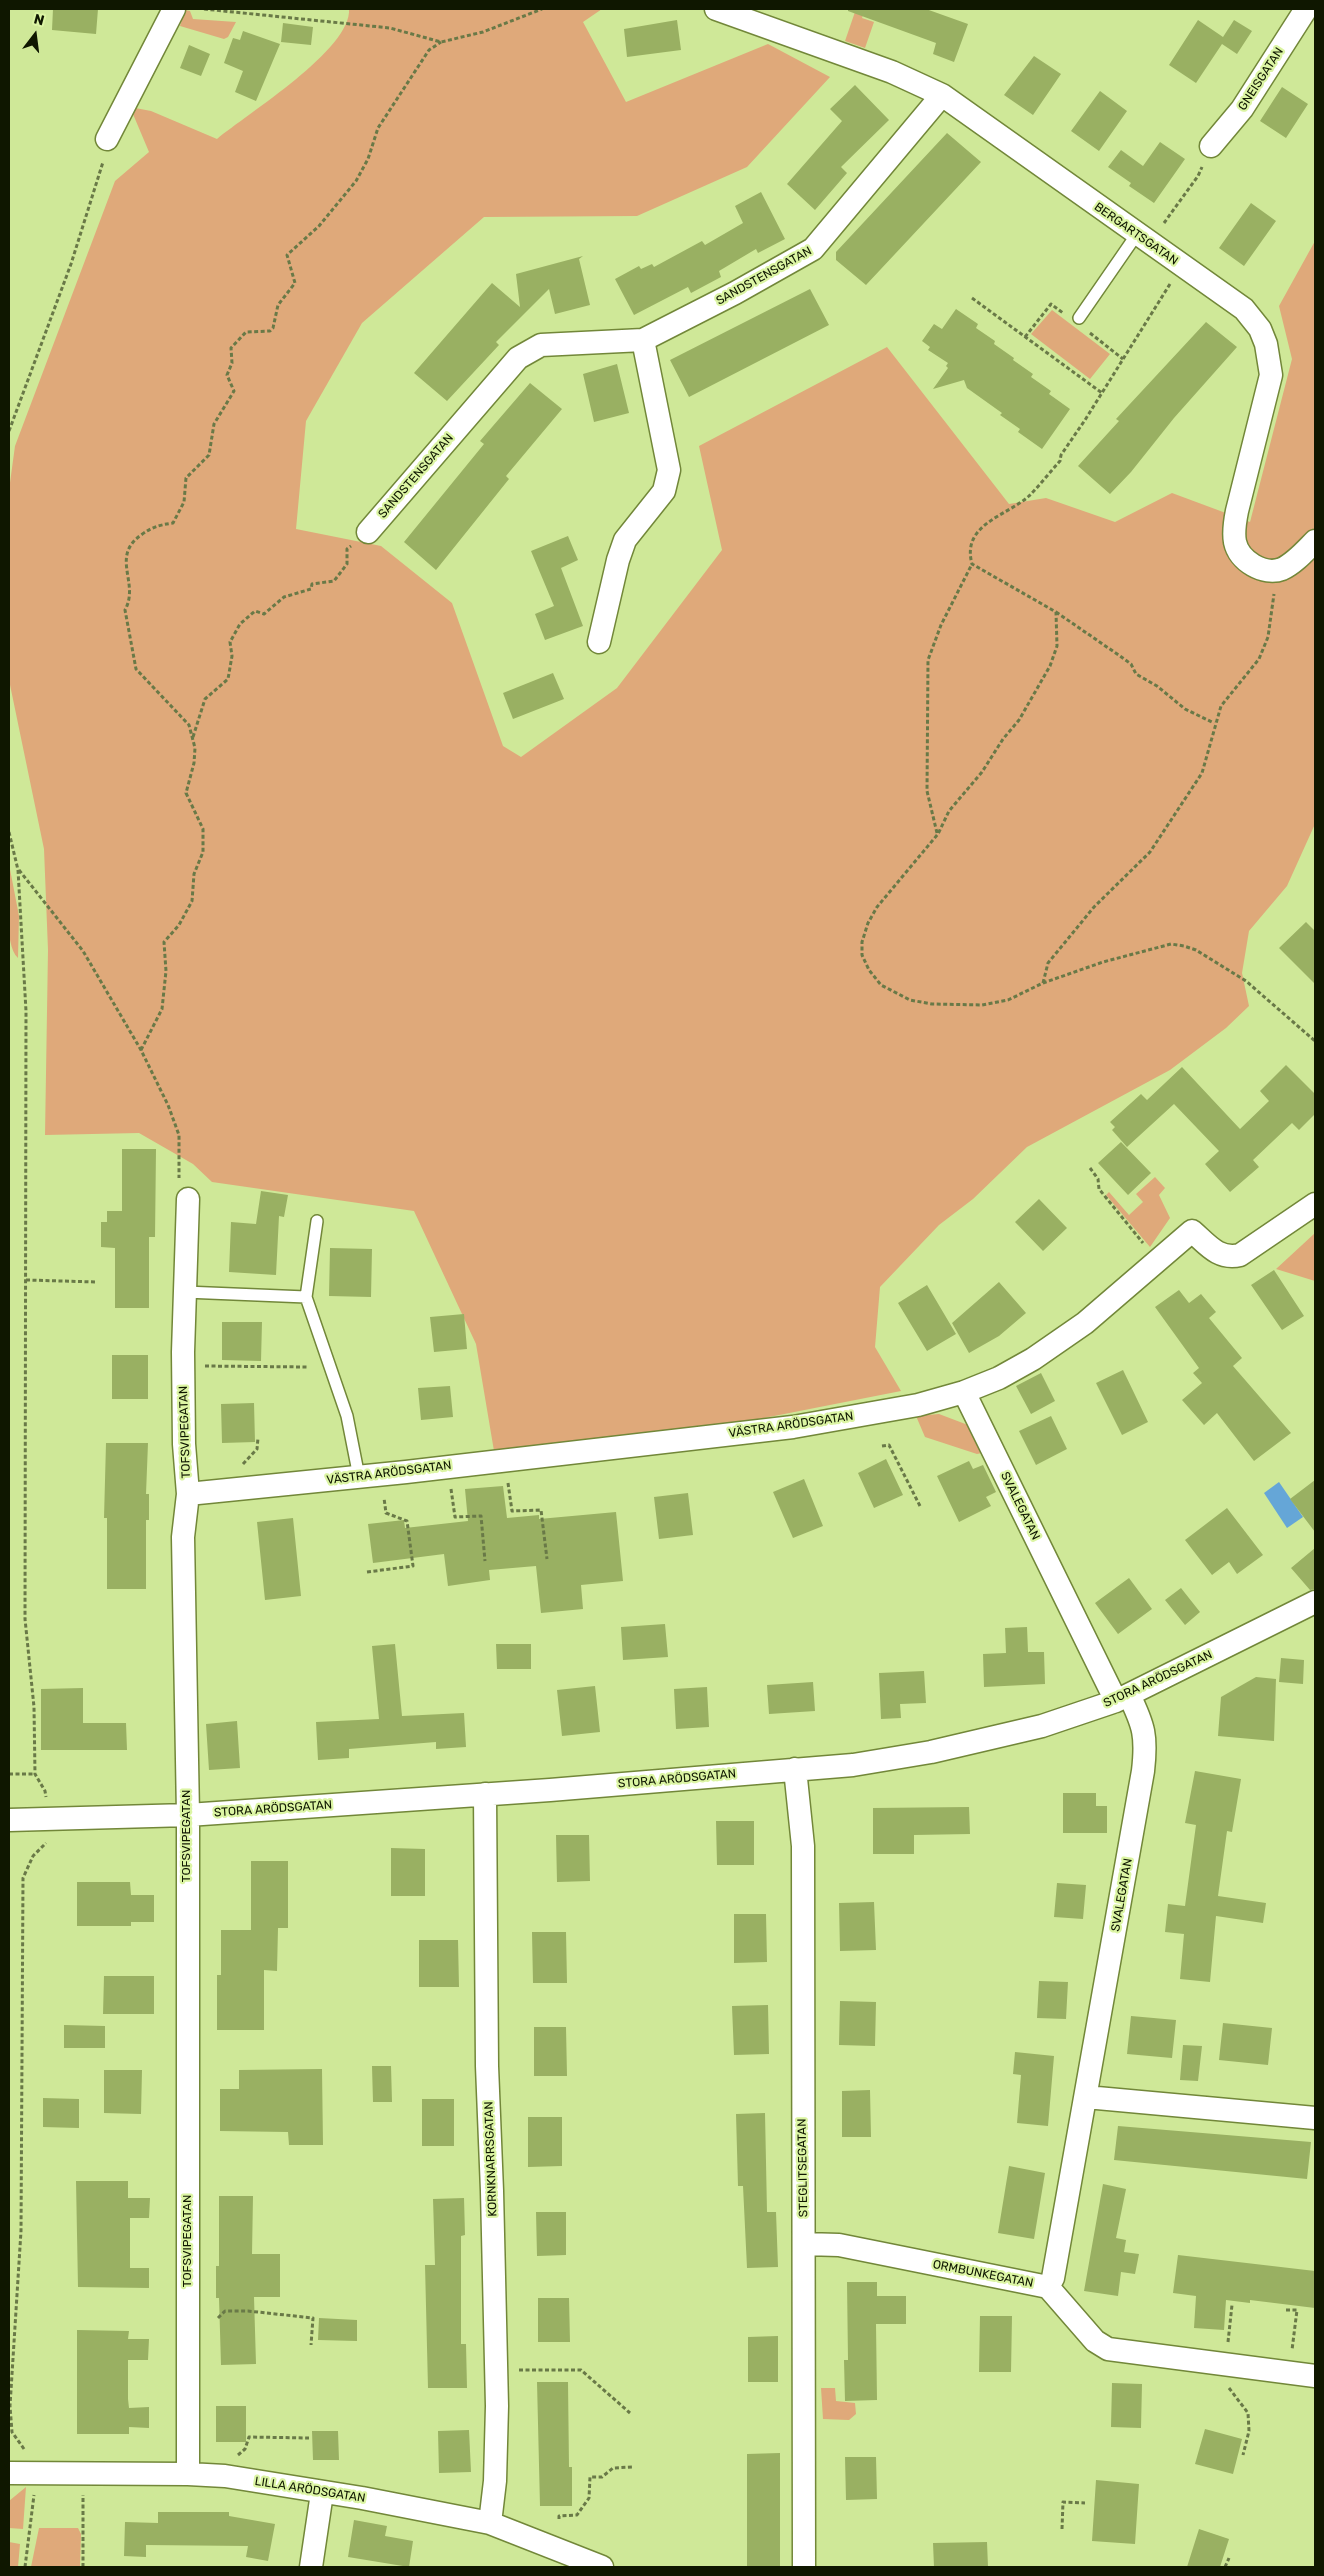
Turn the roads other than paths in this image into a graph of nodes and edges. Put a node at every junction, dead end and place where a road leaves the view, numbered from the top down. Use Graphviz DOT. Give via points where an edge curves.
graph roads {
  1 [pos="174,9"];
  2 [pos="716,9"];
  3 [pos="1306,9"];
  4 [pos="942,95"];
  5 [pos="107,139"];
  6 [pos="1211,146"];
  7 [pos="1144,238"];
  8 [pos="1079,318"];
  9 [pos="642,340"];
  10 [pos="368,532"];
  11 [pos="1315,541"];
  12 [pos="599,642"];
  13 [pos="188,1199"];
  14 [pos="1315,1204"];
  15 [pos="317,1222"];
  16 [pos="185,1292"];
  17 [pos="306,1297"];
  18 [pos="964,1392"];
  19 [pos="370,1476"];
  20 [pos="188,1494"];
  21 [pos="1315,1602"];
  22 [pos="1123,1698"];
  23 [pos="795,1769"];
  24 [pos="485,1794"];
  25 [pos="188,1815"];
  26 [pos="9,1820"];
  27 [pos="1086,2097"];
  28 [pos="1315,2118"];
  29 [pos="804,2244"];
  30 [pos="1048,2287"];
  31 [pos="1315,2376"];
  32 [pos="9,2473"];
  33 [pos="188,2474"];
  34 [pos="322,2493"];
  35 [pos="490,2524"];
  36 [pos="311,2567"];
  37 [pos="602,2567"];
  38 [pos="804,2567"];
  1 -- 5 [label="street"];
  2 -- 4 [label="street, BERGARTSGATAN" via="892,72"];
  3 -- 6 [label="street, GNEISGATAN" via="1242,109"];
  4 -- 7 [label="street, BERGARTSGATAN"];
  4 -- 9 [label="street, SANDSTENSGATAN" via="813,250"];
  7 -- 8 [label="lane"];
  7 -- 11 [label="street, BERGARTSGATAN" via="1244,309 1260,329 1266,344 1270,387 1237,511 1234,527 1236,547 1247,562 1274,570 1285,567"];
  9 -- 10 [label="street, SANDSTENSGATAN" via="541,345 518,358"];
  9 -- 12 [label="street" via="670,470 664,491 625,540"];
  13 -- 16 [label="street, TOFSVIPEGATAN"];
  14 -- 18 [label="street, VÄSTRA ARÖDSGATAN" via="1240,1255 1228,1258 1192,1231 1085,1323 999,1378"];
  15 -- 17 [label="lane"];
  16 -- 17 [label="lane"];
  16 -- 20 [label="street, TOFSVIPEGATAN" via="184,1444"];
  17 -- 19 [label="lane"];
  18 -- 19 [label="street, VÄSTRA ARÖDSGATAN" via="918,1405 793,1427"];
  18 -- 22 [label="street, SVALEGATAN"];
  19 -- 20 [label="street, VÄSTRA ARÖDSGATAN"];
  20 -- 25 [label="street, TOFSVIPEGATAN" via="183,1537"];
  21 -- 22 [label="street, STORA ARÖDSGATAN"];
  22 -- 23 [label="street, STORA ARÖDSGATAN" via="1042,1726 931,1752"];
  22 -- 27 [label="street, SVALEGATAN" via="1143,1725 1145,1759"];
  23 -- 24 [label="street, STORA ARÖDSGATAN"];
  23 -- 29 [label="street, STEGLITSEGATAN" via="803,1846"];
  24 -- 25 [label="street, STORA ARÖDSGATAN"];
  24 -- 35 [label="street, KORNKNARRSGATAN" via="487,2066 496,2370 495,2481"];
  25 -- 26 [label="street, STORA ARÖDSGATAN"];
  25 -- 33 [label="street, TOFSVIPEGATAN"];
  27 -- 28 [label="street"];
  27 -- 30 [label="street, SVALEGATAN" via="1053,2278"];
  29 -- 30 [label="street, ORMBUNKEGATAN" via="839,2245"];
  29 -- 38 [label="street, STEGLITSEGATAN"];
  30 -- 31 [label="street, ORMBUNKEGATAN" via="1095,2341 1108,2349"];
  32 -- 33 [label="street, LILLA ARÖDSGATAN"];
  33 -- 34 [label="street, LILLA ARÖDSGATAN"];
  34 -- 35 [label="street, LILLA ARÖDSGATAN"];
  34 -- 36 [label="street"];
  35 -- 37 [label="street, LILLA ARÖDSGATAN"];
}
